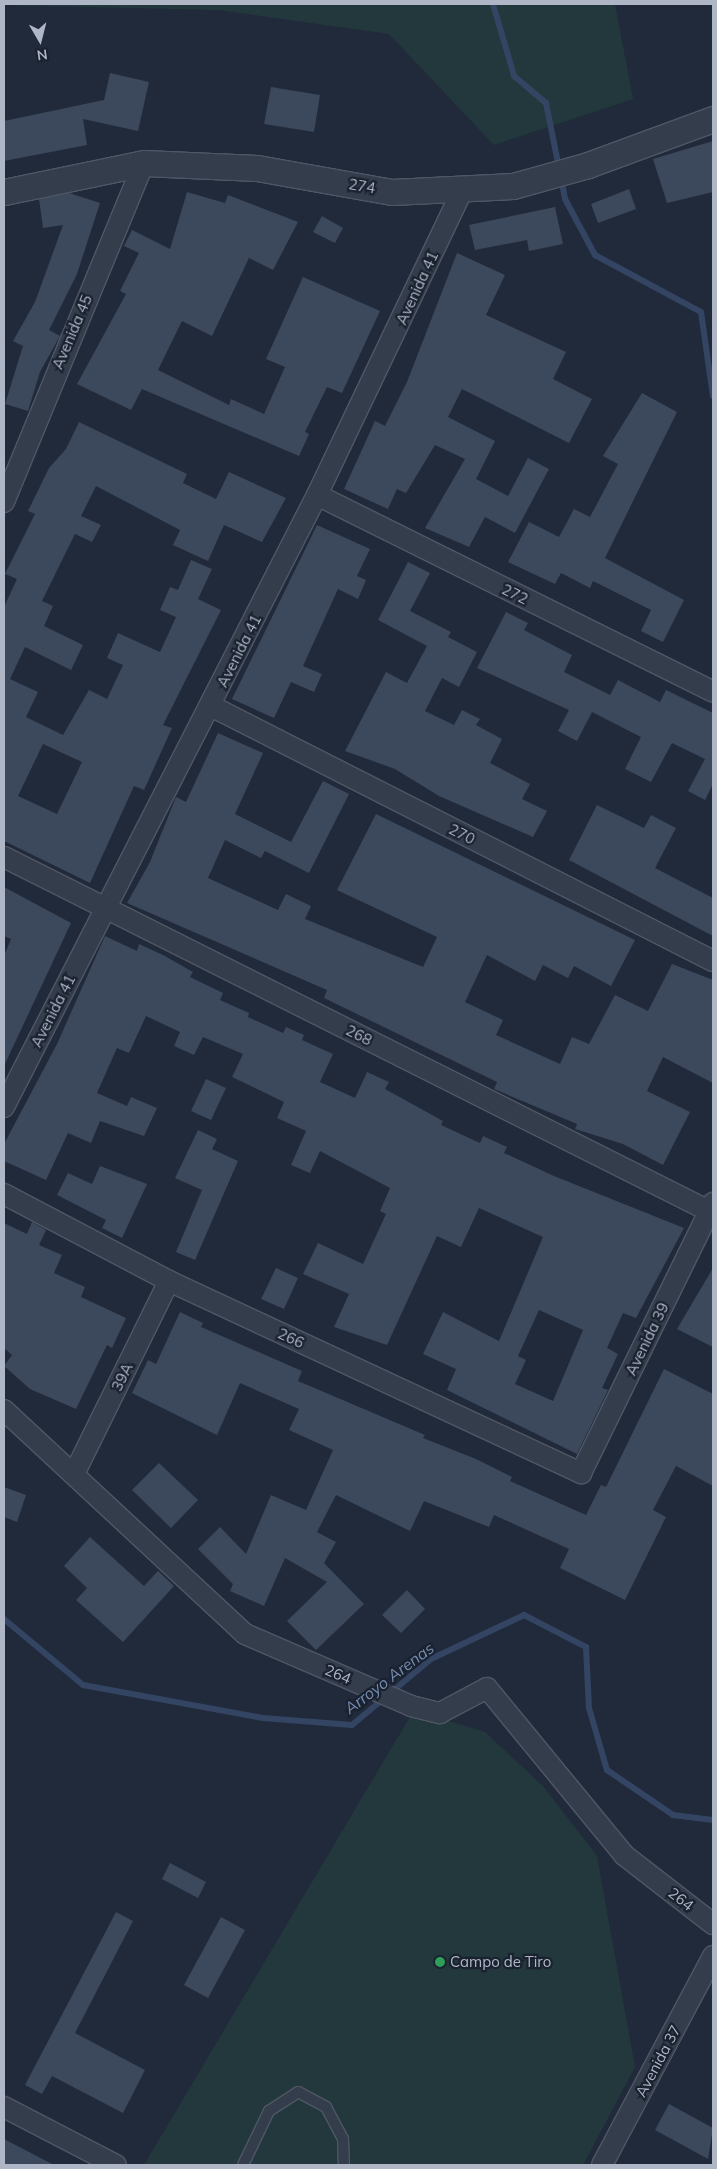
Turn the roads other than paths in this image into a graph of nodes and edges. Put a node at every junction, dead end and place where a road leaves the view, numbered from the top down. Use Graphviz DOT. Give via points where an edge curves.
graph roads {
  1 [pos="713,119"];
  2 [pos="144,163"];
  3 [pos="462,191"];
  4 [pos="4,192"];
  5 [pos="317,496"];
  6 [pos="4,502"];
  7 [pos="713,692"];
  8 [pos="211,706"];
  9 [pos="4,857"];
  10 [pos="106,908"];
  11 [pos="713,962"];
  12 [pos="4,1107"];
  13 [pos="4,1194"];
  14 [pos="712,1209"];
  15 [pos="169,1281"];
  16 [pos="4,1410"];
  17 [pos="75,1472"];
  18 [pos="581,1474"];
  19 [pos="713,1924"];
  20 [pos="713,1956"];
  21 [pos="4,2107"];
  22 [pos="116,2165"];
  23 [pos="243,2165"];
  24 [pos="344,2165"];
  25 [pos="602,2165"];
  1 -- 3 [label="street, 274" via="554,176 513,186"];
  2 -- 3 [label="street, 274" via="257,168 392,192"];
  2 -- 4 [label="street, 274"];
  2 -- 6 [label="street, Avenida 45"];
  3 -- 5 [label="street, Avenida 41"];
  5 -- 7 [label="street, 272"];
  5 -- 8 [label="street, Avenida 41"];
  8 -- 10 [label="street, Avenida 41"];
  8 -- 11 [label="street, 270"];
  9 -- 10 [label="street, 268"];
  10 -- 12 [label="street, Avenida 41"];
  10 -- 14 [label="street, 268"];
  13 -- 15 [label="street, 266"];
  14 -- 18 [label="street, Avenida 39"];
  15 -- 17 [label="street, 39A"];
  15 -- 18 [label="street, 266"];
  16 -- 17 [label="street, 264"];
  17 -- 19 [label="street, 264" via="245,1634 411,1706 440,1713 487,1688 624,1855"];
  20 -- 25 [label="street, Avenida 37"];
  21 -- 22 [label="street"];
  23 -- 24 [label="lane" via="269,2111 298,2092 326,2107 343,2140"];
}
